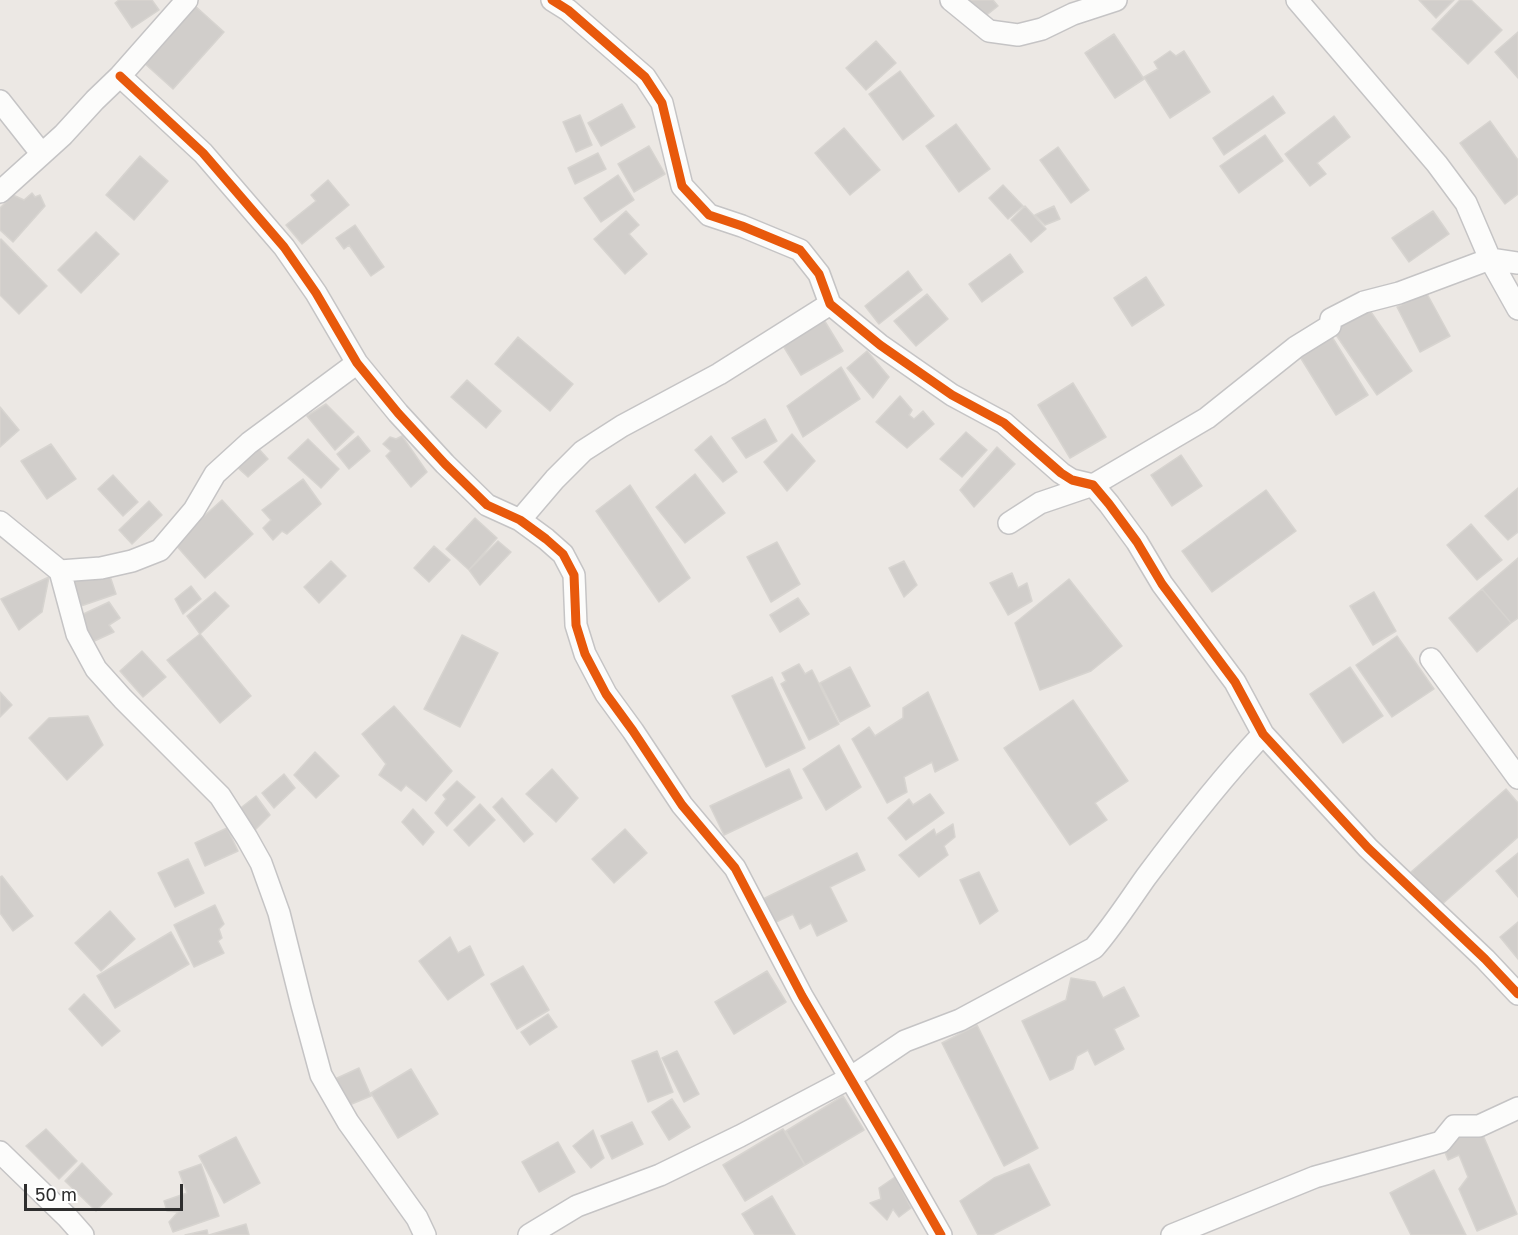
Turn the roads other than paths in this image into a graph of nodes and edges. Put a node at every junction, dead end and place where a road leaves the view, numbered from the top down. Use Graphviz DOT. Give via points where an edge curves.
graph roads {
  1 [pos="187,0"];
  2 [pos="552,0"];
  3 [pos="951,0"];
  4 [pos="1116,0"];
  5 [pos="1297,0"];
  6 [pos="120,76"];
  7 [pos="0,101"];
  8 [pos="41,153"];
  9 [pos="0,192"];
  10 [pos="1490,259"];
  11 [pos="1518,263"];
  12 [pos="830,303"];
  13 [pos="1518,309"];
  14 [pos="357,363"];
  15 [pos="1093,485"];
  16 [pos="520,519"];
  17 [pos="0,522"];
  18 [pos="1009,523"];
  19 [pos="60,571"];
  20 [pos="1431,659"];
  21 [pos="1263,734"];
  22 [pos="1518,778"];
  23 [pos="1518,994"];
  24 [pos="850,1078"];
  25 [pos="1518,1108"];
  26 [pos="0,1152"];
  27 [pos="83,1235"];
  28 [pos="425,1235"];
  29 [pos="529,1235"];
  30 [pos="941,1235"];
  31 [pos="1172,1235"];
  1 -- 6 [label="street"];
  2 -- 12 [label="street" via="645,77 662,103 682,186 695,201 709,215 800,250 819,274"];
  3 -- 4 [label="street" via="989,31 1018,35"];
  5 -- 10 [label="street" via="1437,164 1466,203"];
  6 -- 8 [label="street"];
  6 -- 14 [label="street" via="203,153 284,247 316,292"];
  7 -- 8 [label="street"];
  8 -- 9 [label="street"];
  10 -- 11 [label="street"];
  10 -- 13 [label="street"];
  10 -- 15 [label="street" via="1364,302 1331,320 1330,327 1296,347 1208,418"];
  12 -- 15 [label="street" via="880,345 1004,423 1061,473"];
  12 -- 16 [label="street" via="719,374 583,451"];
  14 -- 16 [label="street" via="398,413 478,497"];
  14 -- 19 [label="street" via="249,443 215,474 194,510 160,550 101,568"];
  15 -- 18 [label="street" via="1040,503"];
  15 -- 21 [label="street" via="1235,682"];
  16 -- 24 [label="street" via="563,554 574,575 576,625 585,654 606,694 682,805 735,868"];
  17 -- 19 [label="street"];
  19 -- 28 [label="street" via="77,633 96,669 220,796 261,863 279,913 321,1075"];
  20 -- 22 [label="street"];
  21 -- 23 [label="street" via="1368,848"];
  21 -- 24 [label="street" via="1190,821 1094,948 960,1020 905,1041"];
  24 -- 29 [label="street" via="660,1175 577,1206"];
  24 -- 30 [label="street"];
  25 -- 31 [label="street" via="1479,1126 1454,1126 1441,1142 1315,1177"];
  26 -- 27 [label="street"];
}
